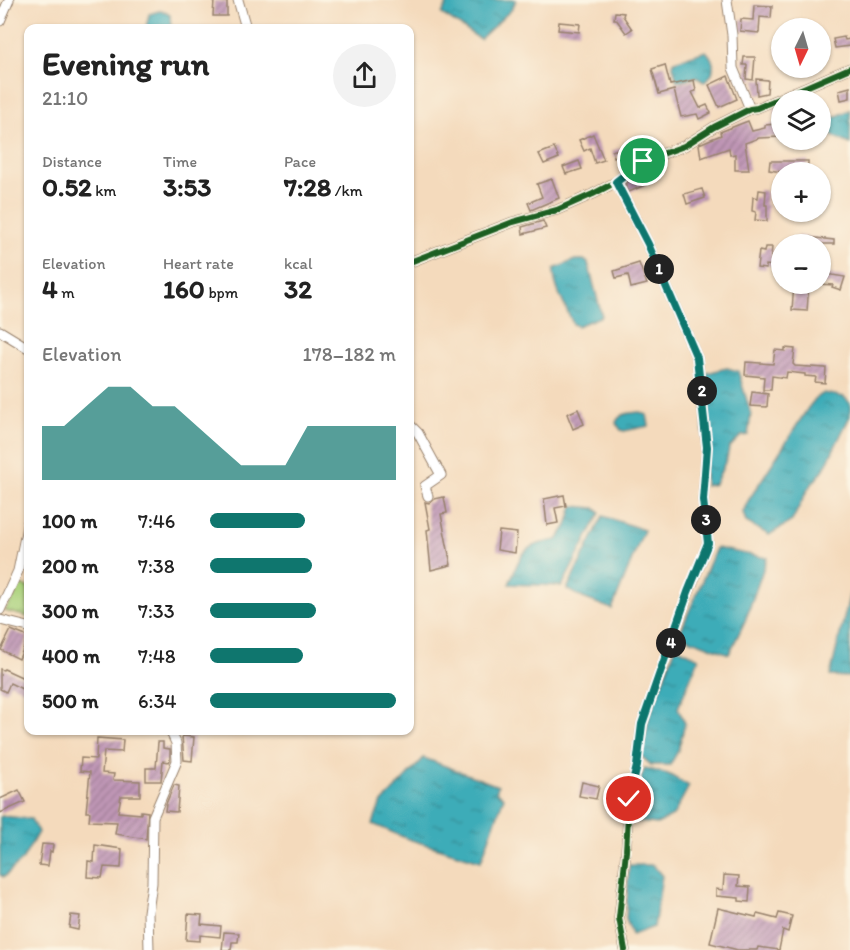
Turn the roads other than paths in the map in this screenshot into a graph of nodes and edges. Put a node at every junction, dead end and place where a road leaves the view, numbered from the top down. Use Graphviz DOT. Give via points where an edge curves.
graph roads {
  1 [pos="9,0"];
  2 [pos="238,0"];
  3 [pos="727,0"];
  4 [pos="0,21"];
  5 [pos="245,24"];
  6 [pos="850,68"];
  7 [pos="750,109"];
  8 [pos="616,182"];
  9 [pos="414,260"];
  10 [pos="0,331"];
  11 [pos="24,346"];
  12 [pos="414,429"];
  13 [pos="428,496"];
  14 [pos="24,542"];
  15 [pos="0,610"];
  16 [pos="0,620"];
  17 [pos="24,626"];
  18 [pos="172,735"];
  19 [pos="149,950"];
  20 [pos="625,950"];
  1 -- 4 [label="street"];
  2 -- 5 [label="street"];
  3 -- 7 [label="street" via="733,68"];
  6 -- 7 [label="street"];
  7 -- 8 [label="street" via="684,146 643,161"];
  8 -- 9 [label="street" via="556,210 513,222"];
  8 -- 20 [label="street" via="648,244 697,358 707,447 703,500 708,543 642,724 629,799 619,918"];
  10 -- 11 [label="street"];
  12 -- 13 [label="street" via="441,475 425,486"];
  14 -- 15 [label="street" via="18,571"];
  16 -- 17 [label="street"];
  18 -- 19 [label="street" via="177,761 153,817"];
}
